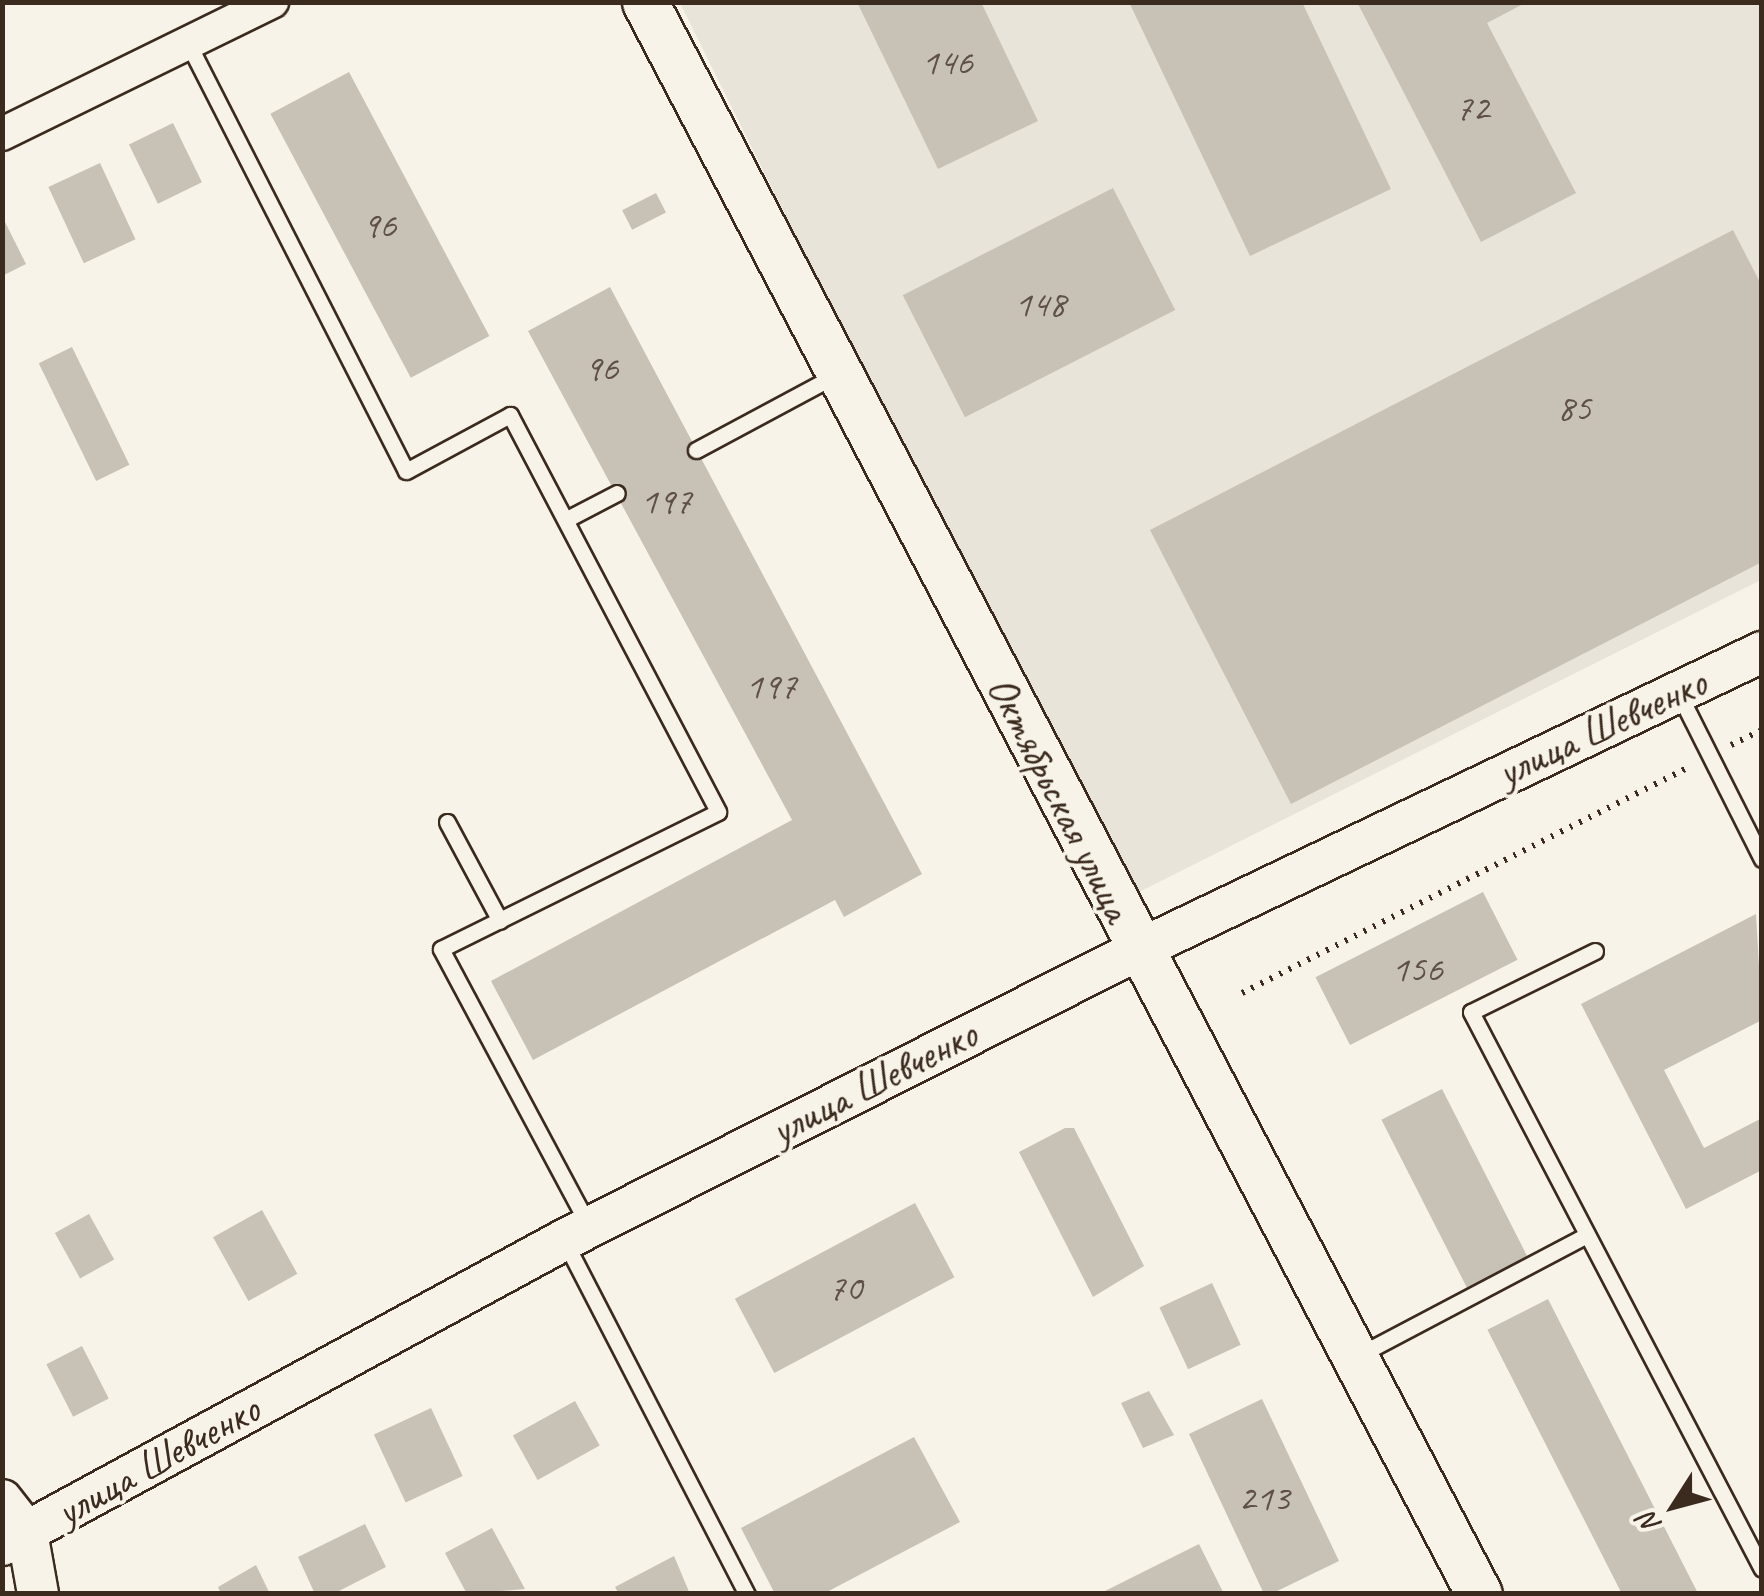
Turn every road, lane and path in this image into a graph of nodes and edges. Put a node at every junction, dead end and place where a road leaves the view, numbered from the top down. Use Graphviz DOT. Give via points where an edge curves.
graph roads {
  1 [pos="272,2"];
  2 [pos="645,2"];
  3 [pos="188,44"];
  4 [pos="2,134"];
  5 [pos="838,374"];
  6 [pos="696,450"];
  7 [pos="617,493"];
  8 [pos="567,519"];
  9 [pos="1762,652"];
  10 [pos="1678,692"];
  11 [pos="1762,730"];
  12 [pos="1710,756"];
  13 [pos="447,822"];
  14 [pos="1762,859"];
  15 [pos="500,920"];
  16 [pos="1138,950"];
  17 [pos="1594,951"];
  18 [pos="1242,993"];
  19 [pos="577,1234"];
  20 [pos="1588,1235"];
  21 [pos="1357,1356"];
  22 [pos="2,1500"];
  23 [pos="15,1539"];
  24 [pos="1762,1569"];
  25 [pos="38,1594"];
  26 [pos="747,1594"];
  27 [pos="1478,1594"];
  1 -- 3 [label="street"];
  2 -- 5 [label="main road, Октябрьская улица"];
  3 -- 4 [label="street"];
  3 -- 8 [label="lane" via="406,471 510,416"];
  5 -- 6 [label="lane"];
  5 -- 16 [label="main road, Октябрьская улица"];
  7 -- 8 [label="lane"];
  8 -- 15 [label="lane" via="718,812"];
  9 -- 10 [label="street, улица Шевченко"];
  10 -- 12 [label="lane"];
  10 -- 16 [label="street, улица Шевченко"];
  11 -- 12 [label="path"];
  12 -- 14 [label="lane"];
  12 -- 18 [label="path"];
  13 -- 15 [label="lane"];
  15 -- 19 [label="lane" via="441,948"];
  16 -- 19 [label="street, улица Шевченко"];
  16 -- 21 [label="main road, Октябрьская улица"];
  17 -- 20 [label="lane" via="1471,1012"];
  19 -- 23 [label="street, улица Шевченко"];
  19 -- 26 [label="lane"];
  20 -- 21 [label="lane"];
  20 -- 24 [label="lane"];
  21 -- 27 [label="main road, Октябрьская улица"];
  22 -- 23 [label="street"];
  23 -- 25 [label="street"];
}
